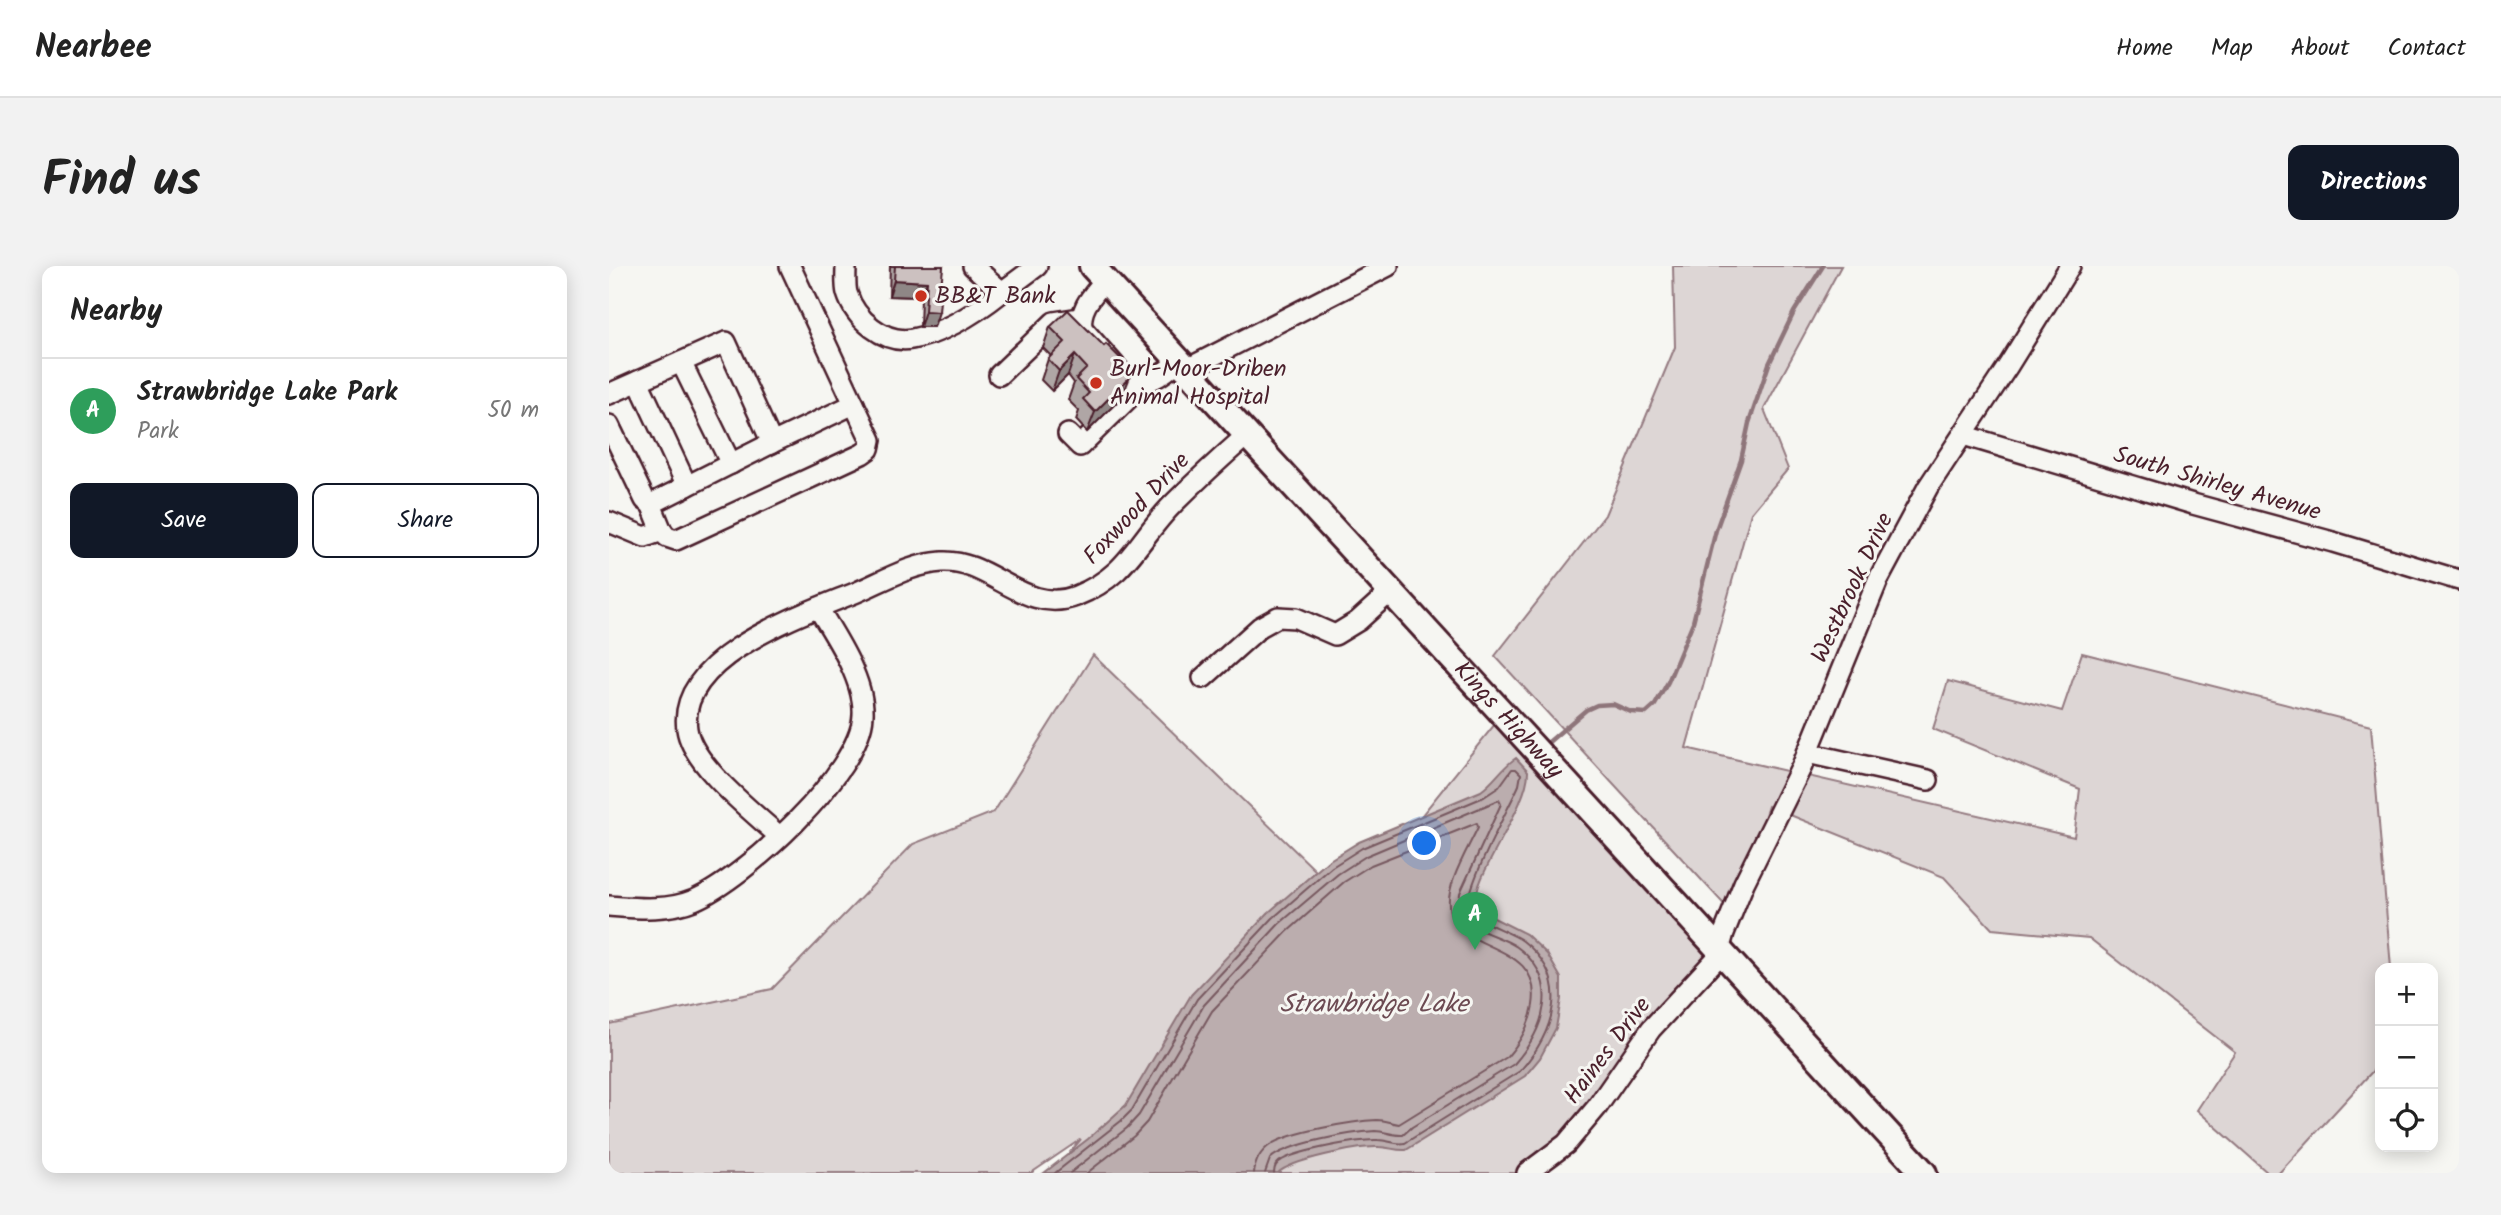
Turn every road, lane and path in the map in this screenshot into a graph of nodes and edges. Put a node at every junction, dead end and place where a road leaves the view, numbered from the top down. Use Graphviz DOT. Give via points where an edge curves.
graph roads {
  1 [pos="790,266"];
  2 [pos="846,266"];
  3 [pos="973,266"];
  4 [pos="1037,266"];
  5 [pos="1388,266"];
  6 [pos="2070,266"];
  7 [pos="1099,273"];
  8 [pos="1002,292"];
  9 [pos="1080,318"];
  10 [pos="681,362"];
  11 [pos="1183,365"];
  12 [pos="999,375"];
  13 [pos="638,381"];
  14 [pos="1135,383"];
  15 [pos="609,394"];
  16 [pos="854,404"];
  17 [pos="609,425"];
  18 [pos="1068,434"];
  19 [pos="1247,435"];
  20 [pos="1963,435"];
  21 [pos="772,443"];
  22 [pos="731,464"];
  23 [pos="687,486"];
  24 [pos="651,504"];
  25 [pos="609,522"];
  26 [pos="662,531"];
  27 [pos="2459,580"];
  28 [pos="1391,591"];
  29 [pos="818,608"];
  30 [pos="1203,678"];
  31 [pos="1807,753"];
  32 [pos="1928,780"];
  33 [pos="779,836"];
  34 [pos="609,906"];
  35 [pos="1720,950"];
  36 [pos="1527,1173"];
  37 [pos="1924,1173"];
  1 -- 16 [label="street"];
  2 -- 8 [label="street" via="847,292 867,324 887,336 910,340 982,308"];
  3 -- 8 [label="street"];
  4 -- 8 [label="street"];
  5 -- 11 [label="street"];
  6 -- 20 [label="street, Westbrook Drive"];
  7 -- 9 [label="street"];
  7 -- 11 [label="main road, Kings Highway"];
  9 -- 12 [label="street" via="1054,322"];
  9 -- 14 [label="street" via="1082,328"];
  10 -- 13 [label="street"];
  10 -- 21 [label="street" via="726,342"];
  10 -- 22 [label="street"];
  11 -- 14 [label="street"];
  11 -- 19 [label="main road, Kings Highway"];
  13 -- 15 [label="street"];
  13 -- 23 [label="street"];
  14 -- 18 [label="street" via="1130,397 1080,446"];
  16 -- 21 [label="street"];
  16 -- 26 [label="street" via="871,440 862,454 676,540"];
  17 -- 24 [label="street"];
  19 -- 28 [label="main road, Kings Highway"];
  19 -- 29 [label="street, Foxwood Drive" via="1172,505 1116,572 1074,597 1041,600 978,570 943,562 909,569"];
  20 -- 27 [label="street, South Shirley Avenue"];
  20 -- 31 [label="street, Westbrook Drive" via="1920,500 1878,580"];
  21 -- 22 [label="street"];
  22 -- 23 [label="street"];
  23 -- 24 [label="street"];
  24 -- 26 [label="street"];
  25 -- 26 [label="street" via="645,537"];
  28 -- 30 [label="street" via="1359,621 1335,635 1296,618 1278,617 1260,627"];
  28 -- 35 [label="main road, Kings Highway"];
  29 -- 33 [label="street" via="859,687 863,719 842,769"];
  29 -- 33 [label="street, Foxwood Drive" via="730,653 708,672 689,705 687,729 698,753 724,785"];
  31 -- 32 [label="street"];
  31 -- 35 [label="street, Westbrook Drive" via="1744,883"];
  33 -- 34 [label="street" via="725,883 691,901 658,909"];
  35 -- 36 [label="street, Haines Drive" via="1637,1047 1574,1135"];
  35 -- 37 [label="main road, Kings Highway"];
}
